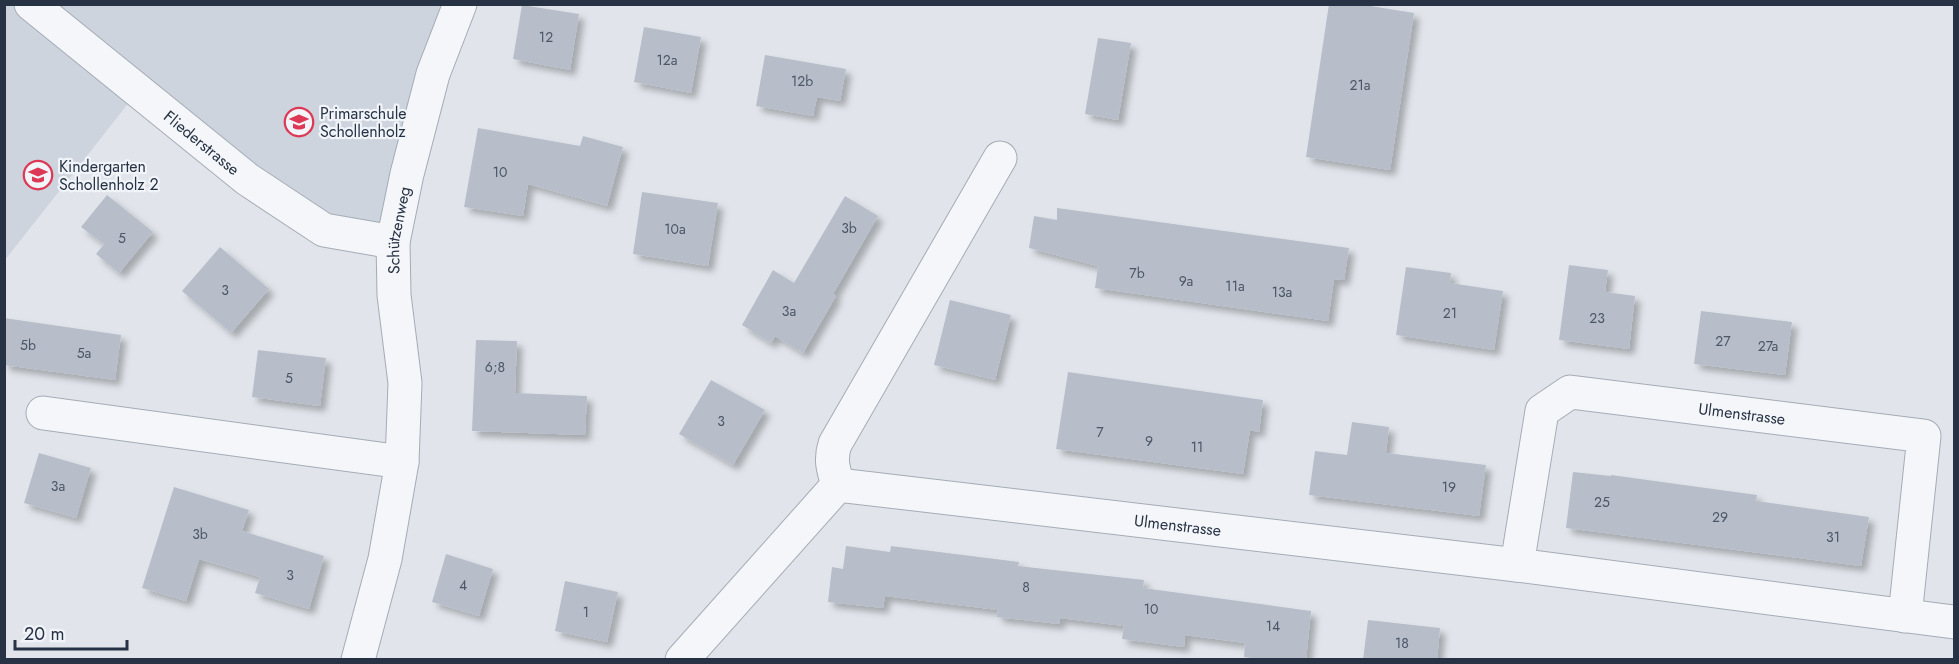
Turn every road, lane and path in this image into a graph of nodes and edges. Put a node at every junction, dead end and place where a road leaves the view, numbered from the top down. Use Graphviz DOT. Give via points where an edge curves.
graph roads {
  1 [pos="31,4"];
  2 [pos="460,4"];
  3 [pos="1000,158"];
  4 [pos="393,242"];
  5 [pos="43,413"];
  6 [pos="402,462"];
  7 [pos="838,484"];
  8 [pos="1517,566"];
  9 [pos="1905,616"];
  10 [pos="1954,622"];
  11 [pos="358,660"];
  12 [pos="682,660"];
  1 -- 4 [label="street, Fliederstrasse" via="247,178 324,230"];
  2 -- 4 [label="street, Schützenweg" via="433,74 406,174"];
  3 -- 7 [label="street" via="835,444 832,466"];
  4 -- 6 [label="street, Schützenweg" via="394,295 405,383"];
  5 -- 6 [label="street"];
  6 -- 11 [label="street, Schützenweg" via="385,559"];
  7 -- 8 [label="street, Ulmenstrasse"];
  7 -- 12 [label="street"];
  8 -- 9 [label="street, Ulmenstrasse"];
  8 -- 9 [label="street, Ulmenstrasse" via="1542,411 1570,392 1923,436"];
  9 -- 10 [label="street, Ulmenstrasse"];
}
